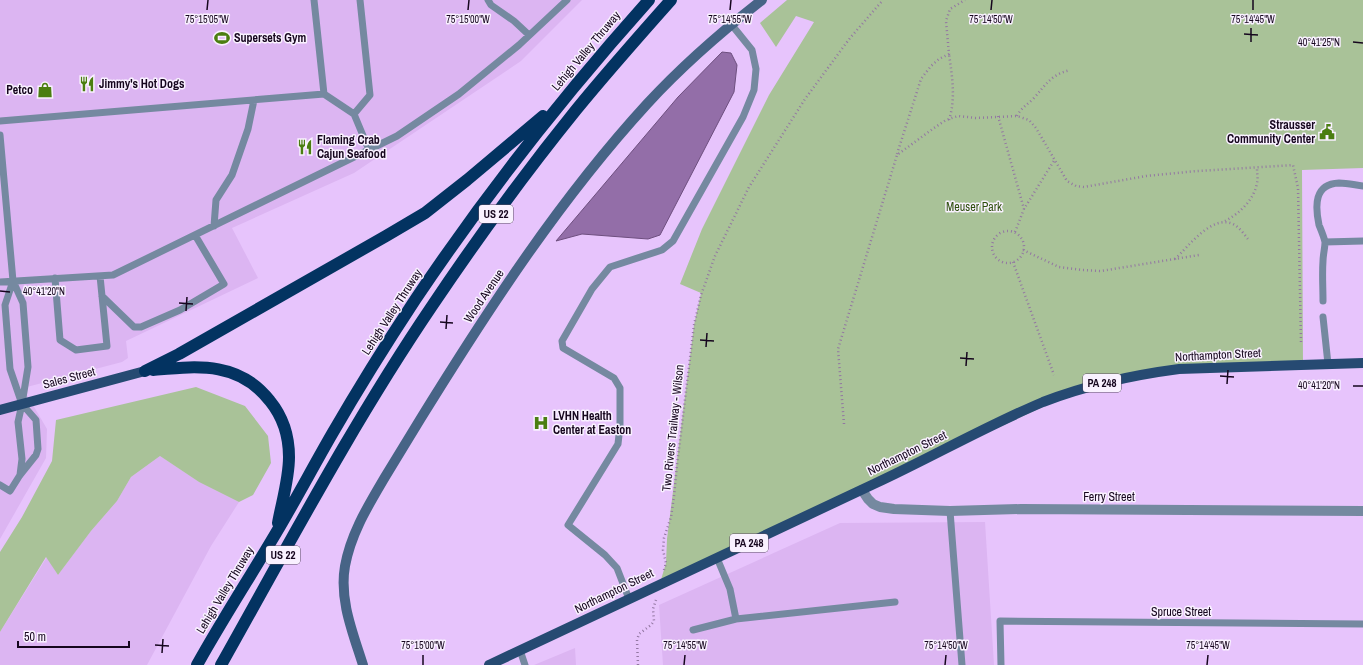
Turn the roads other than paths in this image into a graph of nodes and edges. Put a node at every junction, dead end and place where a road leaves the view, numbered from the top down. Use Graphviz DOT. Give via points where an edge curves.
graph roads {
  1 [pos="314,0"];
  2 [pos="360,0"];
  3 [pos="488,0"];
  4 [pos="568,0"];
  5 [pos="649,0"];
  6 [pos="671,0"];
  7 [pos="762,0"];
  8 [pos="731,24"];
  9 [pos="529,35"];
  10 [pos="324,94"];
  11 [pos="254,100"];
  12 [pos="563,100"];
  13 [pos="354,114"];
  14 [pos="0,121"];
  15 [pos="0,135"];
  16 [pos="369,150"];
  17 [pos="1363,186"];
  18 [pos="214,226"];
  19 [pos="196,235"];
  20 [pos="1325,242"];
  21 [pos="1363,242"];
  22 [pos="100,276"];
  23 [pos="55,278"];
  24 [pos="13,281"];
  25 [pos="0,282"];
  26 [pos="102,296"];
  27 [pos="1323,301"];
  28 [pos="1323,317"];
  29 [pos="1363,363"];
  30 [pos="1328,364"];
  31 [pos="146,371"];
  32 [pos="22,404"];
  33 [pos="0,410"];
  34 [pos="20,475"];
  35 [pos="0,485"];
  36 [pos="862,490"];
  37 [pos="950,511"];
  38 [pos="1363,511"];
  39 [pos="277,532"];
  40 [pos="716,558"];
  41 [pos="629,599"];
  42 [pos="895,602"];
  43 [pos="736,619"];
  44 [pos="1363,624"];
  45 [pos="693,630"];
  46 [pos="520,650"];
  47 [pos="197,665"];
  48 [pos="220,665"];
  49 [pos="363,665"];
  50 [pos="489,665"];
  51 [pos="525,665"];
  52 [pos="962,665"];
  53 [pos="1001,665"];
  1 -- 10 [label="lane"];
  2 -- 13 [label="lane" via="370,95"];
  3 -- 9 [label="lane"];
  4 -- 9 [label="lane"];
  5 -- 12 [label="highway, Lehigh Valley Thruway / US 22"];
  6 -- 48 [label="highway, US 22" via="580,105 530,168 431,307 345,445"];
  7 -- 8 [label="main road, Wood Avenue"];
  8 -- 41 [label="lane" via="752,50 756,70 754,90 743,117 673,241 662,250 610,267 592,288 562,341 563,348 614,378 620,388 618,444 568,526 605,555 617,568"];
  8 -- 49 [label="main road, Wood Avenue" via="648,102 606,150 550,223 498,296 372,498 353,534 344,580 347,612"];
  9 -- 16 [label="lane" via="460,94 397,136"];
  10 -- 11 [label="lane"];
  10 -- 13 [label="lane"];
  11 -- 14 [label="lane"];
  11 -- 18 [label="lane" via="248,129 232,175 216,200"];
  12 -- 31 [label="highway" via="425,212"];
  12 -- 39 [label="highway, Lehigh Valley Thruway / US 22" via="460,234 415,301 332,434"];
  13 -- 16 [label="lane"];
  15 -- 24 [label="lane"];
  16 -- 18 [label="lane"];
  17 -- 20 [label="lane" via="1340,183 1324,187 1317,201 1317,210"];
  18 -- 19 [label="lane"];
  19 -- 22 [label="lane" via="113,275"];
  19 -- 26 [label="lane" via="224,284 180,310 141,328 134,328"];
  20 -- 21 [label="lane"];
  20 -- 27 [label="lane"];
  22 -- 23 [label="lane"];
  22 -- 26 [label="lane"];
  23 -- 24 [label="lane"];
  23 -- 26 [label="lane" via="60,340 76,350 107,346"];
  24 -- 25 [label="lane"];
  24 -- 32 [label="lane" via="23,303 28,367"];
  24 -- 32 [label="lane" via="5,305 10,369"];
  28 -- 30 [label="lane"];
  29 -- 30 [label="main road, Northampton Street / PA 248"];
  30 -- 36 [label="main road, Northampton Street / PA 248" via="1186,369 1144,374 1100,384 1043,402"];
  31 -- 32 [label="main road, Sales Street"];
  31 -- 39 [label="highway" via="192,367 224,370 252,383 271,402 284,426 288,446 288,468"];
  32 -- 33 [label="main road, Sales Street"];
  32 -- 34 [label="lane" via="18,422 22,459"];
  32 -- 34 [label="lane" via="36,420 38,449"];
  34 -- 35 [label="lane" via="10,491"];
  36 -- 37 [label="street, Ferry Street" via="870,502 880,507"];
  36 -- 40 [label="main road, Northampton Street / PA 248"];
  37 -- 38 [label="street, Ferry Street"];
  37 -- 52 [label="lane"];
  39 -- 47 [label="highway, Lehigh Valley Thruway / US 22"];
  40 -- 41 [label="main road, Northampton Street / PA 248"];
  40 -- 43 [label="lane" via="730,589"];
  41 -- 46 [label="main road, Northampton Street / PA 248"];
  42 -- 43 [label="lane"];
  43 -- 45 [label="lane"];
  44 -- 53 [label="lane, Spruce Street" via="1000,622"];
  46 -- 50 [label="main road, Northampton Street / PA 248"];
  46 -- 51 [label="lane"];
}
